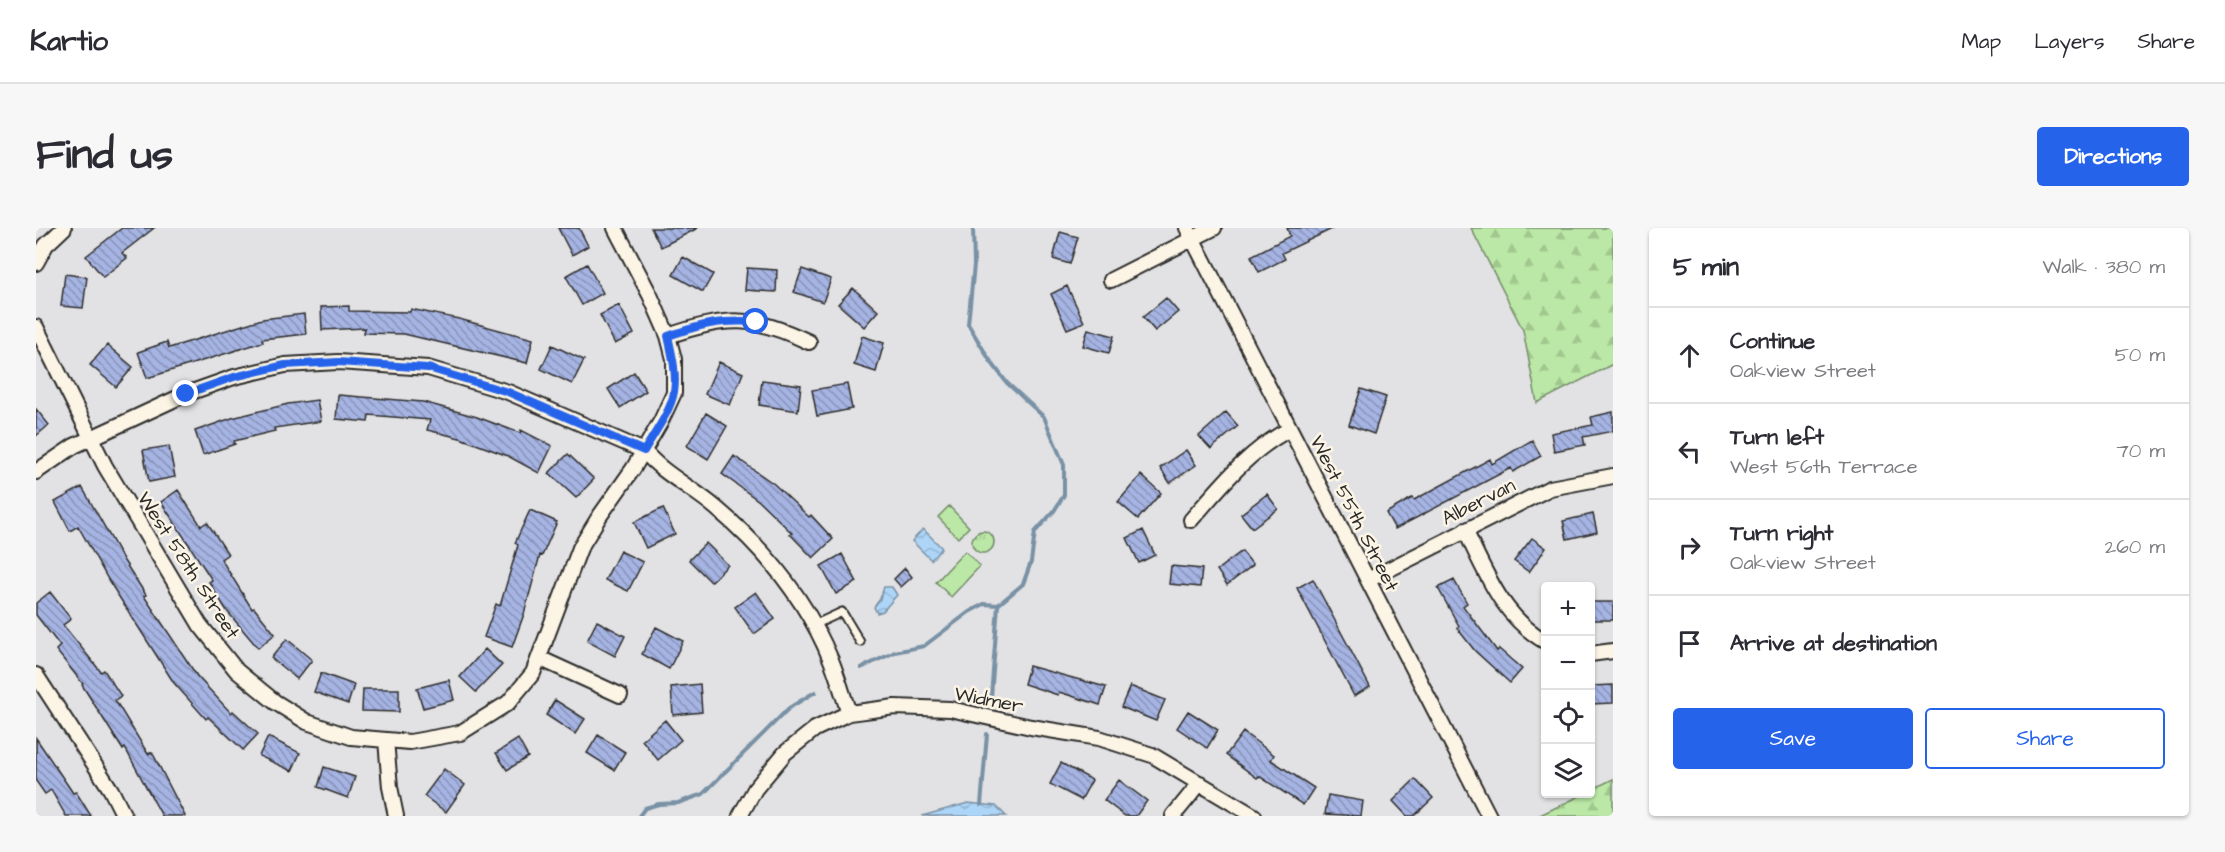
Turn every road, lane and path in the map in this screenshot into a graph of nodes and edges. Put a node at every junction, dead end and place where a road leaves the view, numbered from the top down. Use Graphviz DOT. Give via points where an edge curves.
graph roads {
  1 [pos="64,228"];
  2 [pos="615,228"];
  3 [pos="1215,228"];
  4 [pos="1189,234"];
  5 [pos="36,263"];
  6 [pos="1111,280"];
  7 [pos="36,327"];
  8 [pos="668,336"];
  9 [pos="809,342"];
  10 [pos="1290,429"];
  11 [pos="90,438"];
  12 [pos="644,451"];
  13 [pos="36,472"];
  14 [pos="1613,476"];
  15 [pos="1191,520"];
  16 [pos="1465,530"];
  17 [pos="1368,580"];
  18 [pos="814,625"];
  19 [pos="1541,639"];
  20 [pos="860,642"];
  21 [pos="1613,651"];
  22 [pos="1595,653"];
  23 [pos="539,658"];
  24 [pos="36,675"];
  25 [pos="620,695"];
  26 [pos="849,713"];
  27 [pos="386,740"];
  28 [pos="1200,783"];
  29 [pos="124,816"];
  30 [pos="396,816"];
  31 [pos="740,816"];
  32 [pos="1173,816"];
  33 [pos="1254,816"];
  34 [pos="1489,816"];
  1 -- 5 [label="street" via="46,245"];
  2 -- 8 [label="street, West 58th Street"];
  3 -- 4 [label="street"];
  4 -- 6 [label="street"];
  4 -- 10 [label="street, West 55th Street"];
  7 -- 11 [label="street, West 58th Street"];
  8 -- 9 [label="street" via="728,320 780,328"];
  8 -- 12 [label="street, West 58th Street" via="674,359 674,393"];
  10 -- 15 [label="street" via="1240,464"];
  10 -- 17 [label="street, West 55th Street"];
  11 -- 12 [label="street" via="186,394 234,377 285,365 338,362 428,368 508,392"];
  11 -- 13 [label="street"];
  11 -- 27 [label="street, West 58th Street" via="170,578 200,625 237,671 307,722 351,737"];
  12 -- 18 [label="street" via="738,527 780,571"];
  12 -- 23 [label="street, West 58th Street" via="580,549"];
  14 -- 16 [label="street, Albervan" via="1550,488"];
  16 -- 17 [label="street, Albervan"];
  16 -- 19 [label="street" via="1503,604"];
  17 -- 34 [label="street, West 55th Street"];
  18 -- 20 [label="lane" via="842,612"];
  18 -- 26 [label="street" via="832,662"];
  21 -- 22 [label="street"];
  23 -- 25 [label="street"];
  23 -- 27 [label="street, West 58th Street" via="533,673 508,703 460,733 410,742"];
  24 -- 29 [label="street"];
  26 -- 28 [label="street, Widmer" via="895,707 950,710 1099,738 1152,755"];
  26 -- 31 [label="street, Widmer" via="815,729 785,753 755,789"];
  27 -- 30 [label="street"];
  28 -- 32 [label="street"];
  28 -- 33 [label="street, Widmer"];
}
